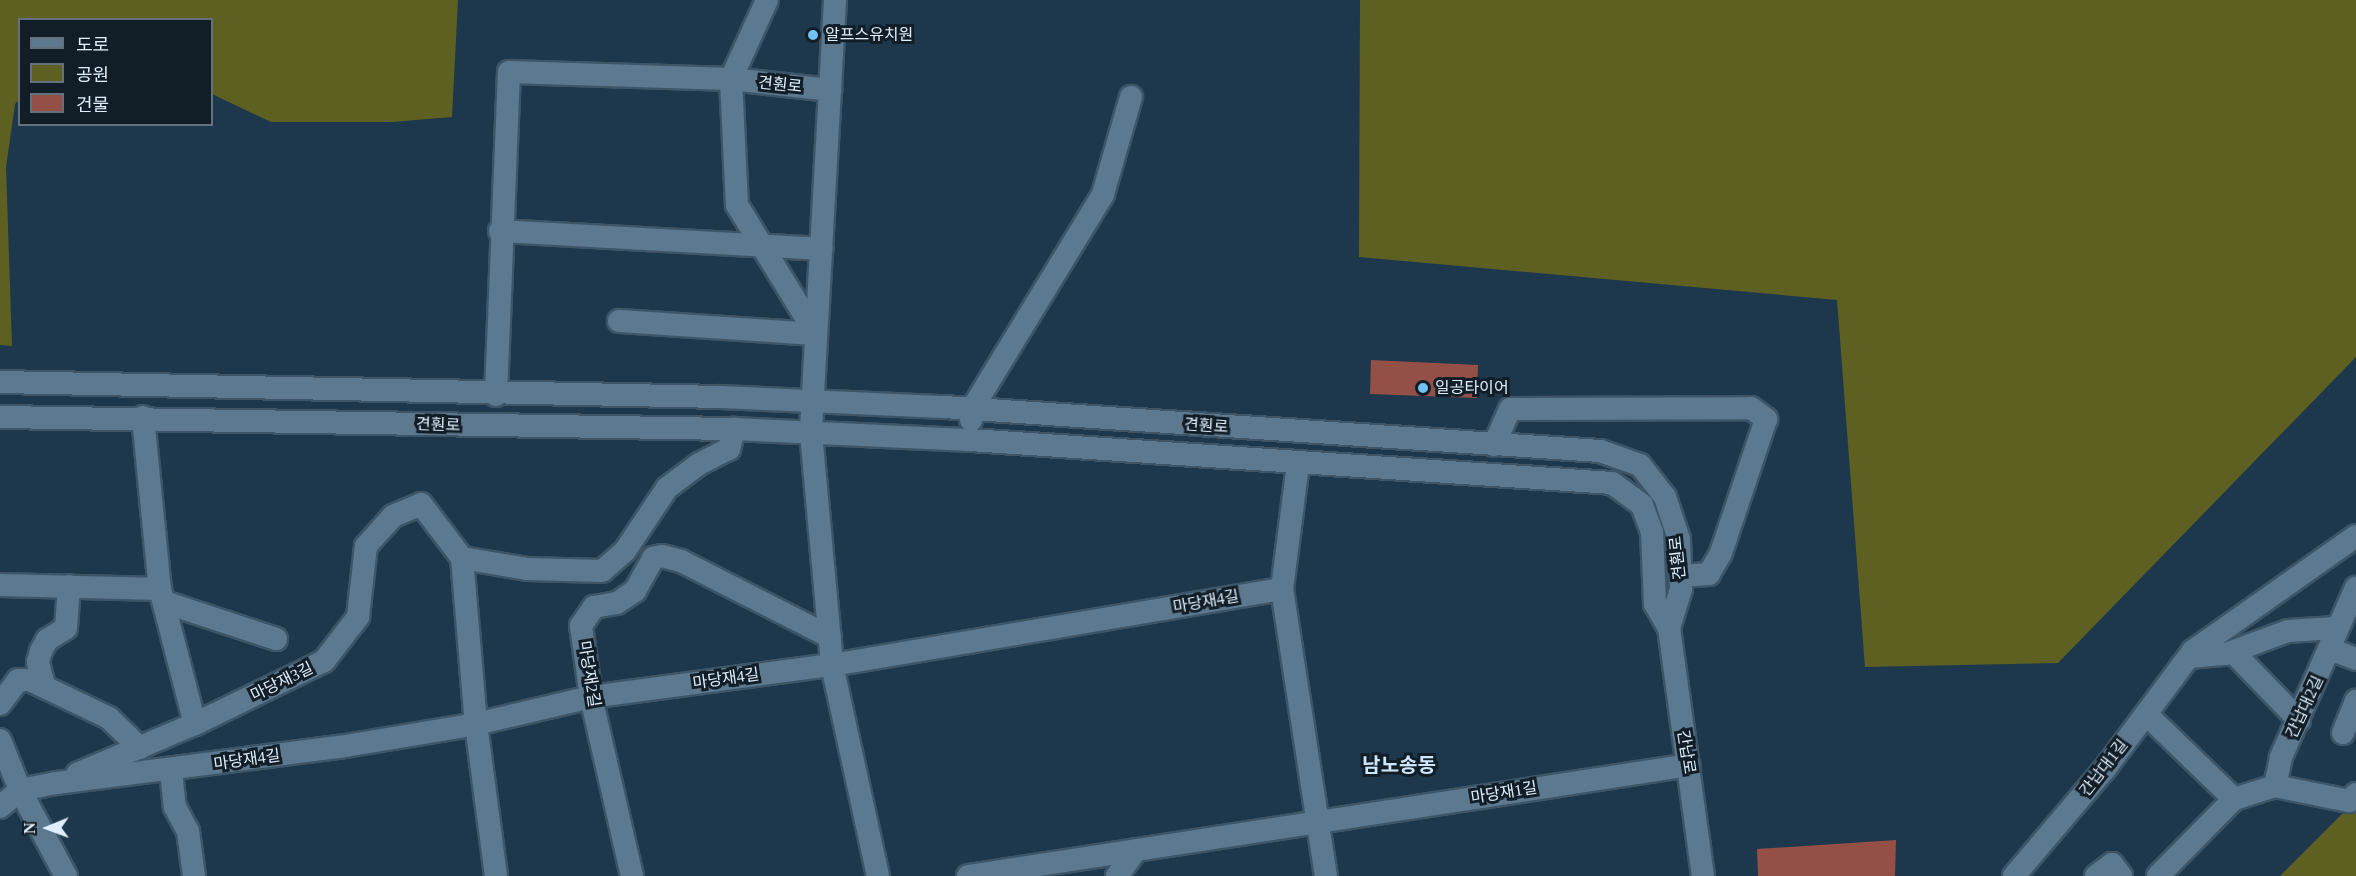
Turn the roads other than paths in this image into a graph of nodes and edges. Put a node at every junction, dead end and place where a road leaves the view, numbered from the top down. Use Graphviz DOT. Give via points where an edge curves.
graph roads {
  1 [pos="767,0"];
  2 [pos="835,0"];
  3 [pos="730,79"];
  4 [pos="830,90"];
  5 [pos="1131,97"];
  6 [pos="500,231"];
  7 [pos="759,245"];
  8 [pos="821,249"];
  9 [pos="619,321"];
  10 [pos="816,334"];
  11 [pos="0,382"];
  12 [pos="496,395"];
  13 [pos="813,403"];
  14 [pos="972,409"];
  15 [pos="0,417"];
  16 [pos="143,417"];
  17 [pos="734,429"];
  18 [pos="811,433"];
  19 [pos="969,440"];
  20 [pos="1494,445"];
  21 [pos="1298,464"];
  22 [pos="2356,536"];
  23 [pos="462,558"];
  24 [pos="1681,576"];
  25 [pos="0,585"];
  26 [pos="69,586"];
  27 [pos="2356,588"];
  28 [pos="1282,589"];
  29 [pos="162,596"];
  30 [pos="1670,628"];
  31 [pos="830,637"];
  32 [pos="276,639"];
  33 [pos="2333,639"];
  34 [pos="2233,652"];
  35 [pos="2189,657"];
  36 [pos="2356,659"];
  37 [pos="832,665"];
  38 [pos="44,685"];
  39 [pos="591,697"];
  40 [pos="2356,700"];
  41 [pos="0,705"];
  42 [pos="2146,714"];
  43 [pos="2299,720"];
  44 [pos="195,724"];
  45 [pos="476,724"];
  46 [pos="2343,733"];
  47 [pos="0,740"];
  48 [pos="140,748"];
  49 [pos="1689,765"];
  50 [pos="171,771"];
  51 [pos="57,783"];
  52 [pos="2275,786"];
  53 [pos="20,790"];
  54 [pos="2356,794"];
  55 [pos="2234,799"];
  56 [pos="0,807"];
  57 [pos="1319,821"];
  58 [pos="1136,850"];
  59 [pos="66,876"];
  60 [pos="194,876"];
  61 [pos="496,876"];
  62 [pos="632,876"];
  63 [pos="878,876"];
  64 [pos="968,876"];
  65 [pos="1117,876"];
  66 [pos="1326,876"];
  67 [pos="1703,876"];
  68 [pos="2014,876"];
  69 [pos="2158,876"];
  1 -- 3 [label="street, 견훤로"];
  2 -- 4 [label="street"];
  3 -- 4 [label="street, 견훤로"];
  3 -- 6 [label="street, 견훤로" via="509,72"];
  3 -- 7 [label="street, 견훤로" via="737,205"];
  4 -- 8 [label="street"];
  5 -- 14 [label="street" via="1102,194"];
  6 -- 7 [label="street"];
  6 -- 12 [label="street, 견훤로"];
  7 -- 8 [label="street"];
  7 -- 10 [label="street, 견훤로"];
  8 -- 10 [label="street"];
  9 -- 10 [label="street"];
  10 -- 13 [label="street"];
  11 -- 12 [label="street, 견훤로"];
  12 -- 13 [label="street, 견훤로" via="722,397"];
  13 -- 14 [label="street, 견훤로"];
  13 -- 18 [label="street"];
  14 -- 19 [label="street"];
  14 -- 20 [label="street, 견훤로"];
  15 -- 16 [label="street, 견훤로"];
  16 -- 17 [label="street, 견훤로"];
  16 -- 29 [label="street"];
  17 -- 18 [label="street, 견훤로"];
  17 -- 23 [label="street" via="729,449 699,464 667,488 625,551 602,571 528,569"];
  18 -- 19 [label="street, 견훤로"];
  18 -- 31 [label="street"];
  19 -- 21 [label="street, 견훤로"];
  20 -- 24 [label="street, 견훤로" via="1600,451 1640,465 1665,497 1678,539"];
  20 -- 24 [label="street" via="1510,409 1751,408 1766,419 1721,553 1709,574"];
  21 -- 28 [label="street"];
  21 -- 30 [label="street, 견훤로" via="1612,483 1642,505 1652,532 1655,604"];
  22 -- 35 [label="street, 간납대1길"];
  23 -- 44 [label="street, 마당재3길" via="421,504 393,516 366,546 358,616 324,661"];
  23 -- 45 [label="street"];
  24 -- 30 [label="street, 견훤로" via="1682,589"];
  25 -- 26 [label="street"];
  26 -- 29 [label="street"];
  26 -- 38 [label="street" via="66,628 47,640 40,651 38,662"];
  27 -- 33 [label="street"];
  28 -- 37 [label="street, 마당재4길"];
  28 -- 57 [label="street"];
  29 -- 32 [label="street"];
  29 -- 44 [label="street"];
  30 -- 49 [label="street, 간납로" via="1673,676"];
  31 -- 37 [label="street"];
  31 -- 39 [label="street, 마당재2길" via="681,561 654,558 635,591 617,603 594,607 581,626"];
  33 -- 34 [label="street" via="2288,631"];
  33 -- 36 [label="street"];
  33 -- 43 [label="street, 간납대2길"];
  34 -- 35 [label="street"];
  34 -- 43 [label="street"];
  35 -- 42 [label="street, 간납대1길"];
  37 -- 39 [label="street, 마당재4길"];
  37 -- 63 [label="street"];
  38 -- 41 [label="street" via="18,680"];
  38 -- 48 [label="street" via="108,718"];
  39 -- 45 [label="street, 마당재4길"];
  39 -- 62 [label="street, 마당재2길"];
  40 -- 46 [label="street"];
  42 -- 55 [label="street"];
  42 -- 68 [label="street, 간납대1길"];
  43 -- 52 [label="street, 간납대2길" via="2281,757"];
  44 -- 48 [label="street"];
  45 -- 50 [label="street, 마당재4길"];
  45 -- 61 [label="street"];
  47 -- 53 [label="street"];
  48 -- 51 [label="street"];
  49 -- 57 [label="street, 마당재1길"];
  49 -- 67 [label="street, 간납로"];
  50 -- 51 [label="street, 마당재4길"];
  50 -- 60 [label="street" via="175,807 188,831"];
  51 -- 53 [label="street, 마당재4길"];
  52 -- 54 [label="street" via="2349,801"];
  52 -- 55 [label="street"];
  53 -- 56 [label="street"];
  53 -- 59 [label="street"];
  55 -- 69 [label="street"];
  57 -- 58 [label="street, 마당재1길"];
  57 -- 66 [label="street"];
  58 -- 64 [label="street"];
  58 -- 65 [label="street"];
}
